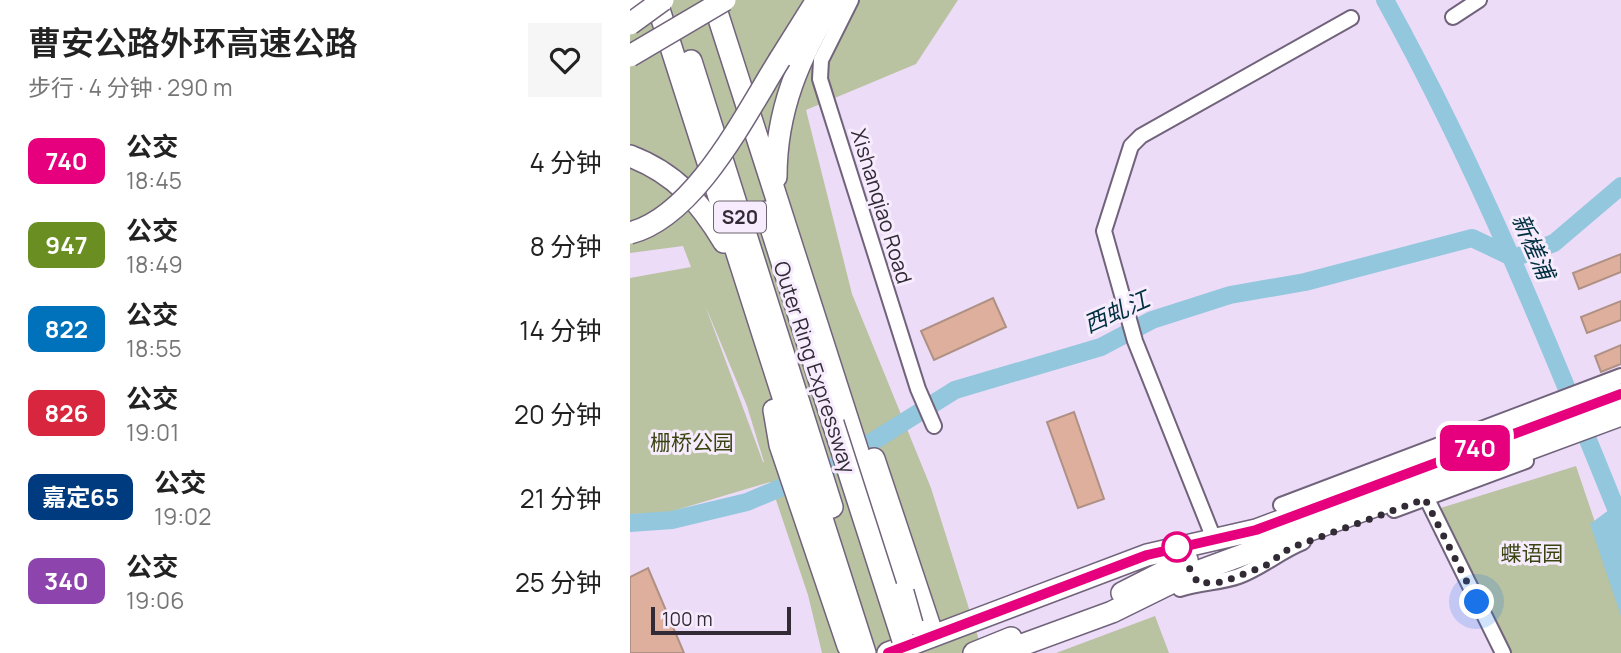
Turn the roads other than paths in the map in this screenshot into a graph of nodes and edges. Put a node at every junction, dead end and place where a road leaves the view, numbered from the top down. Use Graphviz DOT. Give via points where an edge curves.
graph roads {
  1 [pos="635,0"];
  2 [pos="656,0"];
  3 [pos="663,0"];
  4 [pos="671,0"];
  5 [pos="698,0"];
  6 [pos="713,0"];
  7 [pos="725,0"];
  8 [pos="817,0"];
  9 [pos="834,0"];
  10 [pos="851,0"];
  11 [pos="1479,0"];
  12 [pos="630,4"];
  13 [pos="1453,16"];
  14 [pos="1351,18"];
  15 [pos="630,24"];
  16 [pos="630,57"];
  17 [pos="630,156"];
  18 [pos="779,207"];
  19 [pos="630,233"];
  20 [pos="740,270"];
  21 [pos="1621,376"];
  22 [pos="1616,408"];
  23 [pos="846,418"];
  24 [pos="934,426"];
  25 [pos="1550,429"];
  26 [pos="795,439"];
  27 [pos="1423,493"];
  28 [pos="1282,505"];
  29 [pos="1256,530"];
  30 [pos="1214,539"];
  31 [pos="923,647"];
  32 [pos="850,653"];
  33 [pos="865,653"];
  34 [pos="878,653"];
  35 [pos="888,653"];
  36 [pos="907,653"];
  37 [pos="974,653"];
  38 [pos="1000,653"];
  39 [pos="1027,653"];
  40 [pos="1503,653"];
  1 -- 12 [label="highway"];
  2 -- 20 [label="highway"];
  3 -- 15 [label="highway, bridge"];
  4 -- 26 [label="highway, Outer Ring Expressway / S20"];
  5 -- 23 [label="highway, Outer Ring Expressway / S20"];
  6 -- 18 [label="highway"];
  7 -- 16 [label="highway, bridge"];
  8 -- 19 [label="highway, bridge" via="706,177 673,209"];
  9 -- 18 [label="highway" via="790,85 779,131"];
  10 -- 24 [label="street, Xishanqiao Road" via="821,60 820,79 918,389"];
  11 -- 13 [label="street"];
  14 -- 30 [label="street" via="1141,136 1131,146 1104,231 1135,341"];
  17 -- 20 [label="highway" via="679,183 698,201"];
  18 -- 23 [label="highway"];
  20 -- 26 [label="highway"];
  21 -- 22 [label="street"];
  22 -- 25 [label="highway"];
  22 -- 25 [label="street"];
  23 -- 31 [label="highway, bridge"];
  23 -- 31 [label="highway" via="878,473"];
  23 -- 36 [label="highway, Outer Ring Expressway / S20, bridge"];
  25 -- 27 [label="highway"];
  25 -- 28 [label="street"];
  25 -- 29 [label="highway"];
  26 -- 32 [label="highway" via="799,503"];
  26 -- 33 [label="highway"];
  26 -- 34 [label="highway, Outer Ring Expressway / S20"];
  27 -- 38 [label="highway" via="1183,577 1112,612"];
  27 -- 39 [label="street" via="1290,548 1265,566 1223,582 1178,589 1110,623"];
  27 -- 40 [label="street"];
  29 -- 30 [label="highway"];
  29 -- 37 [label="highway" via="1153,575 1104,603"];
  30 -- 31 [label="highway" via="1147,555"];
  31 -- 35 [label="highway"];
}
